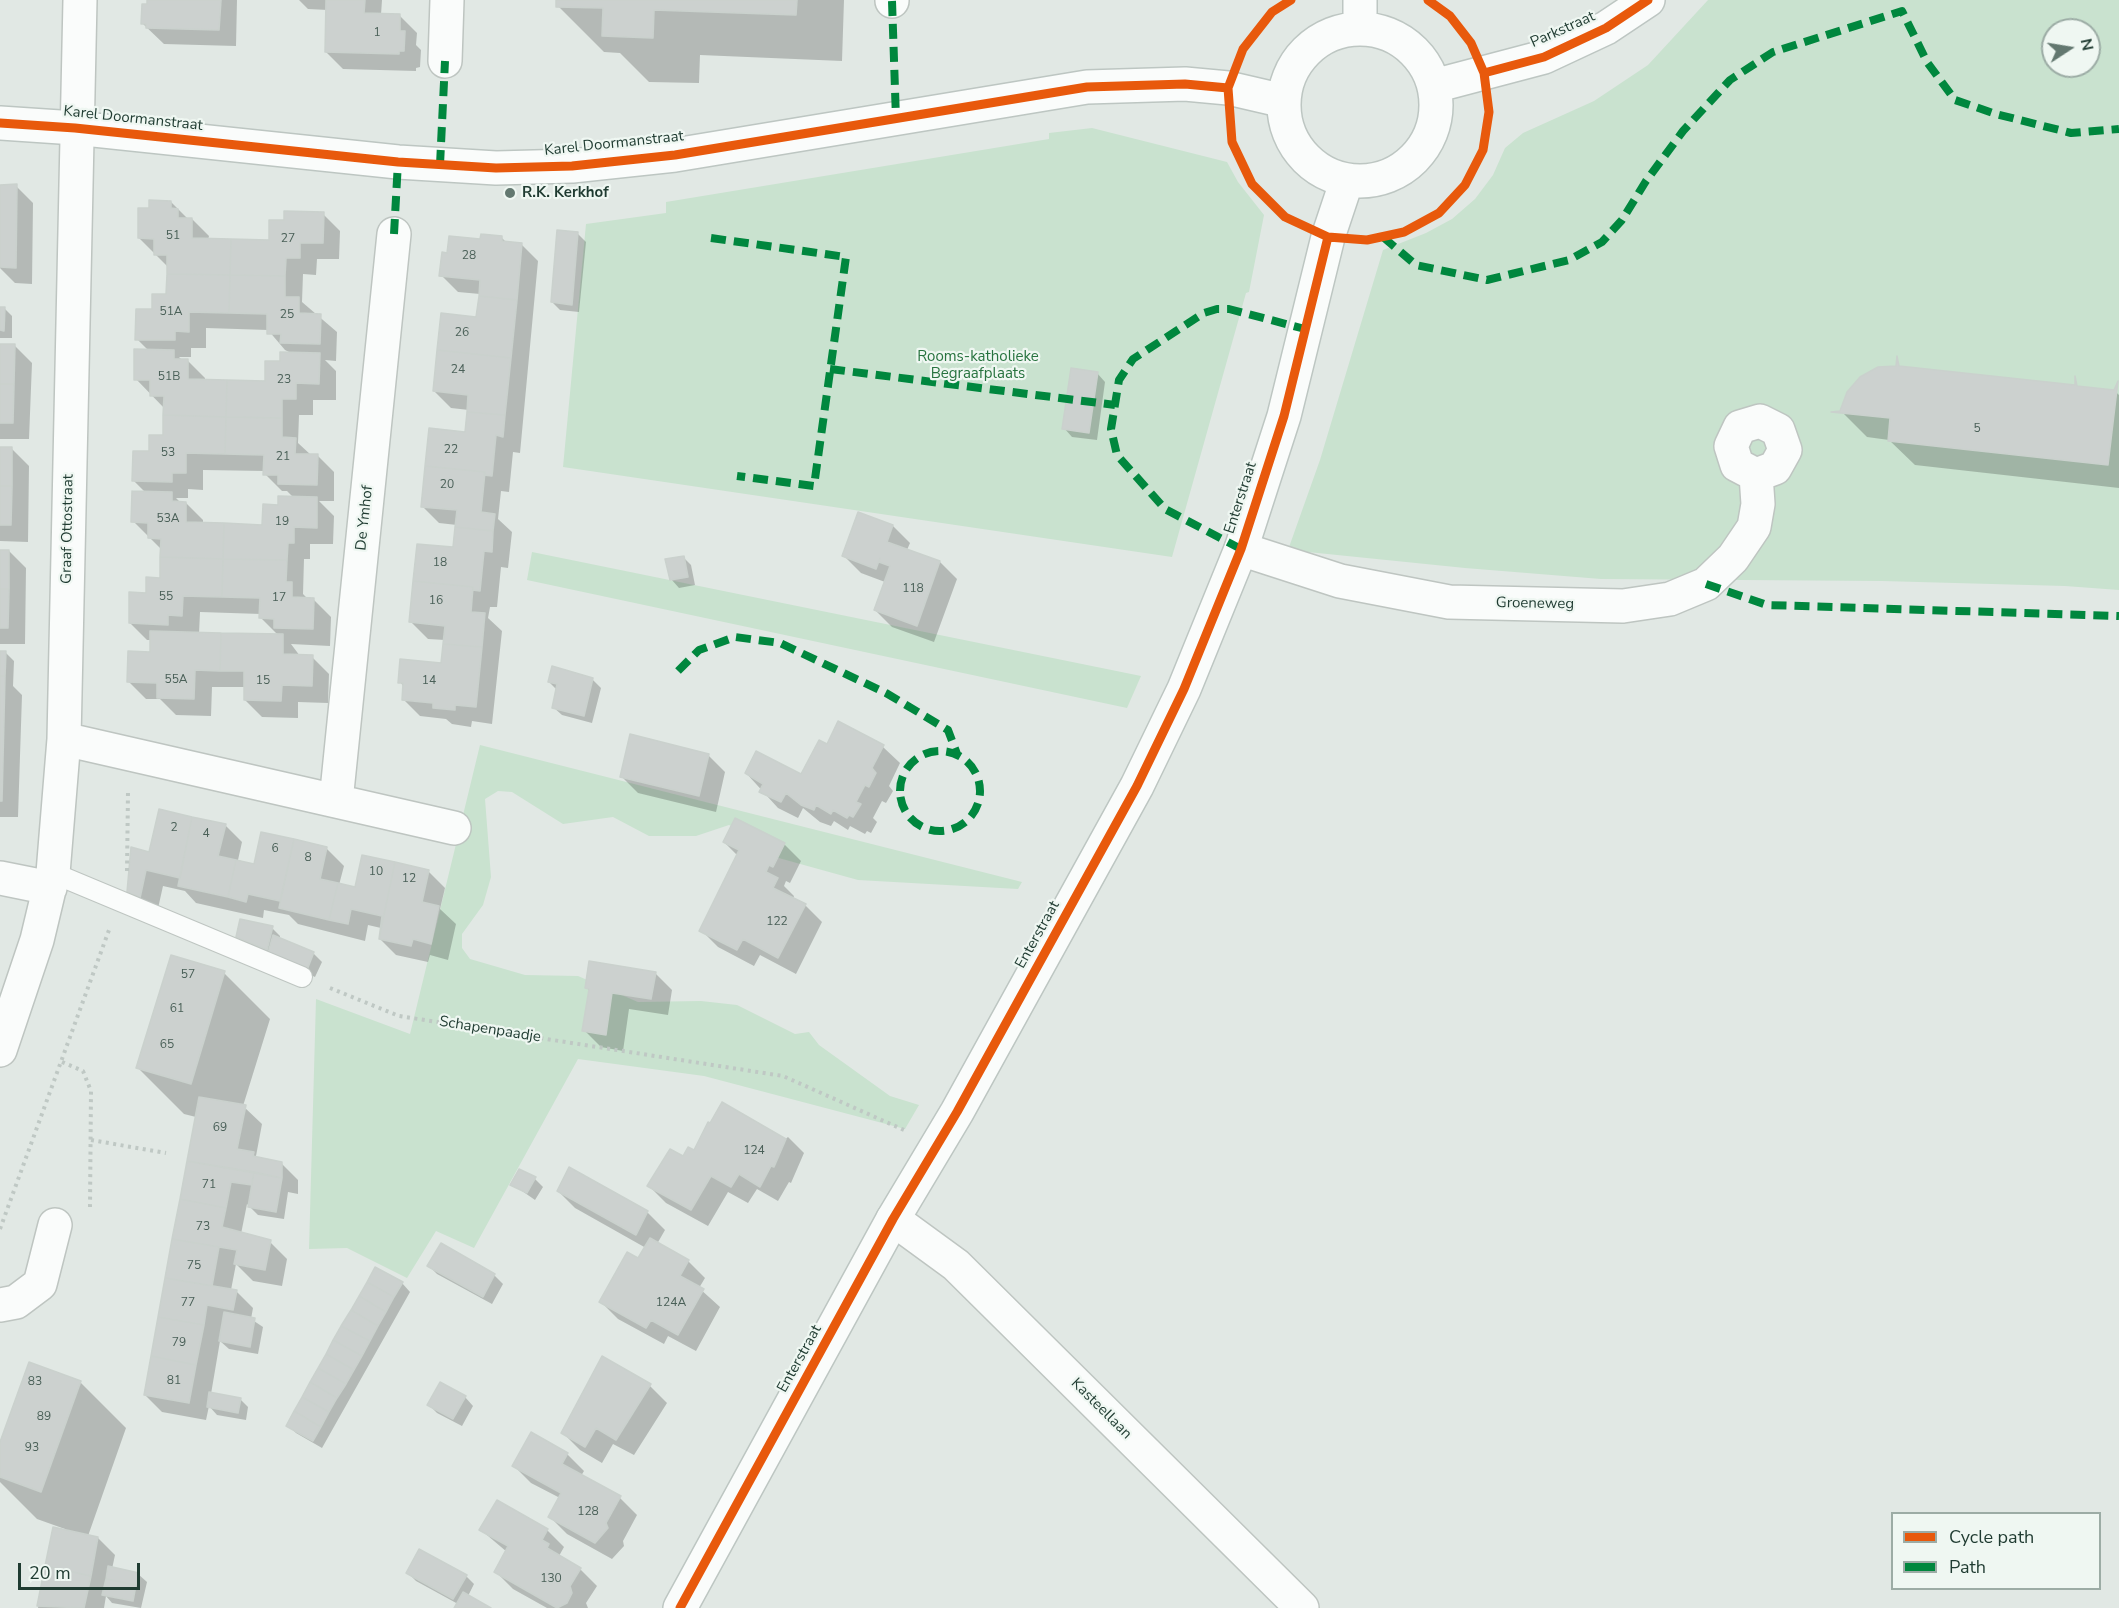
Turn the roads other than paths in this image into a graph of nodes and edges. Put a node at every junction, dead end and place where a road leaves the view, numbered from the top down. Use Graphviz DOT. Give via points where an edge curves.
graph roads {
  1 [pos="80,0"];
  2 [pos="447,0"];
  3 [pos="1648,0"];
  4 [pos="1360,14"];
  5 [pos="445,61"];
  6 [pos="1434,86"];
  7 [pos="1284,101"];
  8 [pos="0,123"];
  9 [pos="75,128"];
  10 [pos="1347,180"];
  11 [pos="394,234"];
  12 [pos="1756,475"];
  13 [pos="1241,549"];
  14 [pos="64,739"];
  15 [pos="336,801"];
  16 [pos="454,828"];
  17 [pos="0,878"];
  18 [pos="51,881"];
  19 [pos="302,977"];
  20 [pos="0,1050"];
  21 [pos="893,1220"];
  22 [pos="55,1225"];
  23 [pos="0,1305"];
  24 [pos="680,1608"];
  25 [pos="1302,1608"];
  1 -- 9 [label="main road, Graaf Ottostraat"];
  2 -- 5 [label="main road"];
  3 -- 6 [label="main road, Parkstraat" via="1606,28 1544,57"];
  4 -- 6 [label="main road" via="1407,45 1424,63"];
  4 -- 7 [label="main road" via="1307,50 1291,73"];
  6 -- 10 [label="main road" via="1436,111 1430,136 1416,157 1396,172 1372,181"];
  7 -- 9 [label="main road, Karel Doormanstraat" via="1196,85 1087,87 675,154 561,166 496,168 398,162"];
  7 -- 10 [label="main road" via="1287,128 1301,153 1321,171"];
  8 -- 9 [label="main road, Karel Doormanstraat"];
  9 -- 14 [label="main road, Graaf Ottostraat"];
  10 -- 13 [label="main road, Enterstraat" via="1328,237 1284,416"];
  11 -- 15 [label="main road, De Ymhof"];
  12 -- 13 [label="main road, Groeneweg" via="1758,504 1754,526 1733,558 1706,584 1670,599 1623,606 1449,602 1340,581"];
  13 -- 21 [label="main road, Enterstraat" via="1184,689 1137,786"];
  14 -- 15 [label="main road"];
  14 -- 18 [label="main road, Graaf Ottostraat"];
  15 -- 16 [label="main road"];
  17 -- 18 [label="main road"];
  18 -- 19 [label="lane" via="119,902"];
  18 -- 20 [label="main road, Graaf Ottostraat" via="37,940"];
  21 -- 24 [label="main road, Enterstraat"];
  21 -- 25 [label="main road, Kasteellaan" via="956,1265"];
  22 -- 23 [label="main road" via="40,1284 16,1302"];
}
